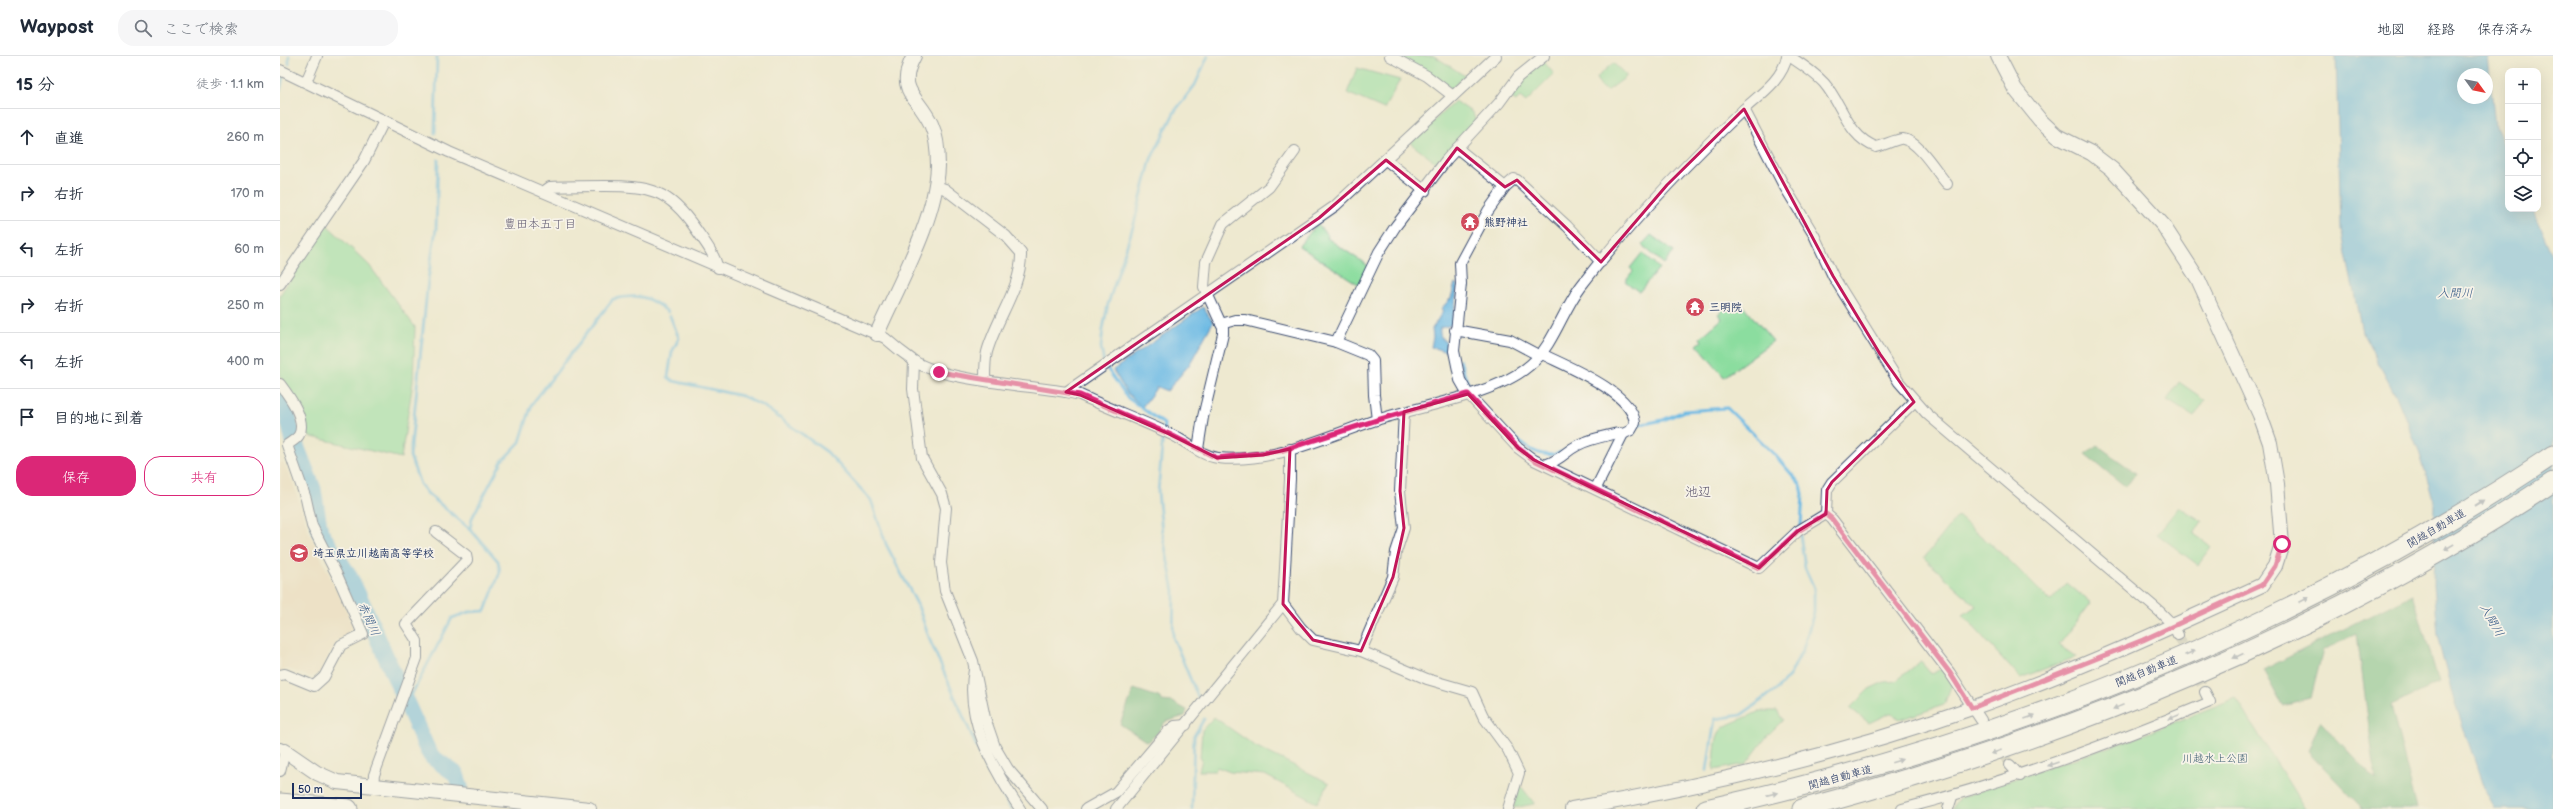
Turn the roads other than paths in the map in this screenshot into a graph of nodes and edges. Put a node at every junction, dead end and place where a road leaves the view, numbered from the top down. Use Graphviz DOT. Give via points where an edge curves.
graph roads {
  1 [pos="317,56"];
  2 [pos="914,56"];
  3 [pos="1390,56"];
  4 [pos="1496,56"];
  5 [pos="1544,56"];
  6 [pos="1788,56"];
  7 [pos="1998,56"];
  8 [pos="280,70"];
  9 [pos="306,82"];
  10 [pos="1453,96"];
  11 [pos="1744,109"];
  12 [pos="384,121"];
  13 [pos="1457,148"];
  14 [pos="1295,151"];
  15 [pos="1386,160"];
  16 [pos="1947,184"];
  17 [pos="936,186"];
  18 [pos="1505,187"];
  19 [pos="1425,191"];
  20 [pos="543,192"];
  21 [pos="1601,262"];
  22 [pos="718,268"];
  23 [pos="280,284"];
  24 [pos="1207,296"];
  25 [pos="1221,324"];
  26 [pos="1455,330"];
  27 [pos="876,334"];
  28 [pos="1336,342"];
  29 [pos="1541,355"];
  30 [pos="914,361"];
  31 [pos="984,379"];
  32 [pos="280,384"];
  33 [pos="1066,392"];
  34 [pos="1468,394"];
  35 [pos="1914,402"];
  36 [pos="1404,412"];
  37 [pos="1377,420"];
  38 [pos="1623,434"];
  39 [pos="1198,449"];
  40 [pos="1290,449"];
  41 [pos="2553,455"];
  42 [pos="1545,465"];
  43 [pos="2553,482"];
  44 [pos="1596,488"];
  45 [pos="1826,514"];
  46 [pos="436,532"];
  47 [pos="1283,604"];
  48 [pos="2176,631"];
  49 [pos="1361,651"];
  50 [pos="974,670"];
  51 [pos="280,675"];
  52 [pos="2205,692"];
  53 [pos="1972,708"];
  54 [pos="1981,720"];
  55 [pos="1186,725"];
  56 [pos="282,749"];
  57 [pos="2010,765"];
  58 [pos="280,771"];
  59 [pos="2020,776"];
  60 [pos="373,785"];
  61 [pos="1952,797"];
  62 [pos="280,803"];
  63 [pos="556,807"];
  64 [pos="348,809"];
  65 [pos="589,809"];
  66 [pos="1020,809"];
  67 [pos="1042,809"];
  68 [pos="1086,809"];
  69 [pos="1116,809"];
  70 [pos="1508,809"];
  71 [pos="1572,809"];
  72 [pos="1706,809"];
  73 [pos="1802,809"];
  74 [pos="1902,809"];
  75 [pos="1948,809"];
  1 -- 9 [label="street"];
  2 -- 17 [label="street" via="908,69 906,83 910,95 930,123 936,141"];
  3 -- 10 [label="street" via="1420,71"];
  4 -- 10 [label="street"];
  5 -- 13 [label="street" via="1518,77 1499,103"];
  6 -- 11 [label="street" via="1775,81"];
  6 -- 16 [label="street" via="1824,83 1860,139 1876,147 1902,138 1907,140 1927,158"];
  7 -- 48 [label="street" via="2015,89 2040,120 2057,136 2104,161 2178,245 2201,285 2267,436 2277,484 2282,535 2275,566 2262,585"];
  8 -- 9 [label="street"];
  9 -- 12 [label="street"];
  10 -- 15 [label="street"];
  11 -- 21 [label="street" via="1667,185"];
  11 -- 35 [label="street" via="1782,183 1814,235 1833,276 1880,354"];
  12 -- 20 [label="street"];
  12 -- 23 [label="street" via="364,161"];
  13 -- 18 [label="street"];
  13 -- 19 [label="street"];
  14 -- 24 [label="street" via="1269,187 1223,224 1203,271"];
  15 -- 19 [label="street"];
  15 -- 24 [label="street" via="1335,206"];
  17 -- 27 [label="street" via="927,218"];
  17 -- 31 [label="street" via="945,189 1006,236 1021,253 1010,297 987,353"];
  18 -- 21 [label="street" via="1517,180"];
  18 -- 26 [label="street" via="1488,211 1460,263 1461,284"];
  19 -- 28 [label="street" via="1386,240"];
  20 -- 22 [label="street"];
  20 -- 22 [label="street" via="550,187 632,186 660,193 686,214 716,259"];
  21 -- 29 [label="street" via="1572,299"];
  22 -- 27 [label="street"];
  24 -- 25 [label="street"];
  24 -- 33 [label="street"];
  25 -- 28 [label="street" via="1245,320"];
  25 -- 39 [label="street" via="1222,339"];
  26 -- 29 [label="street" via="1510,340"];
  26 -- 34 [label="street" via="1455,366"];
  27 -- 30 [label="street"];
  28 -- 37 [label="street" via="1368,355 1373,361"];
  29 -- 34 [label="street" via="1512,377"];
  29 -- 38 [label="street" via="1604,386 1628,406 1635,423 1631,430"];
  30 -- 31 [label="street" via="939,372"];
  30 -- 50 [label="street" via="913,389 922,458 942,494 946,508 941,563 945,591"];
  31 -- 33 [label="street"];
  32 -- 51 [label="street" via="290,399 301,429 298,437 287,445 306,499 312,526 363,634 342,645 324,677 314,686 285,674"];
  33 -- 39 [label="street" via="1080,395"];
  34 -- 36 [label="street"];
  34 -- 42 [label="street" via="1518,448"];
  35 -- 45 [label="street" via="1832,482 1827,490"];
  35 -- 48 [label="street"];
  36 -- 37 [label="street"];
  36 -- 49 [label="street" via="1400,491 1404,528 1396,552 1393,577"];
  37 -- 40 [label="street"];
  38 -- 42 [label="street" via="1608,435 1586,442 1561,459"];
  38 -- 44 [label="street"];
  39 -- 40 [label="street" via="1208,455 1223,458 1263,455"];
  40 -- 47 [label="street"];
  72 -- 41 [label="highway, 関越自動車道, one-way" via="1870,769 1963,741 2073,701 2270,618 2448,522"];
  42 -- 44 [label="street"];
  43 -- 73 [label="highway, 関越自動車道, one-way" via="2393,580 2178,683 2073,725 1970,761"];
  44 -- 45 [label="street" via="1759,568 1800,529"];
  45 -- 53 [label="street" via="1950,673"];
  46 -- 60 [label="street" via="466,554 467,560 406,624 415,637 415,666 374,775"];
  47 -- 49 [label="street" via="1313,640"];
  47 -- 55 [label="street"];
  48 -- 53 [label="street"];
  49 -- 70 [label="street" via="1427,679 1464,688 1474,694 1483,716 1508,750 1519,773"];
  50 -- 66 [label="street" via="974,708 980,731 992,763"];
  50 -- 67 [label="street" via="985,718 995,747 1008,769"];
  52 -- 59 [label="street, one-way" via="2210,702"];
  53 -- 54 [label="street"];
  53 -- 71 [label="street" via="1876,739 1734,778"];
  55 -- 68 [label="street" via="1175,726 1168,731 1116,792"];
  55 -- 69 [label="street"];
  56 -- 58 [label="street"];
  56 -- 60 [label="street" via="328,779"];
  57 -- 59 [label="street"];
  59 -- 61 [label="street"];
  60 -- 63 [label="street"];
  61 -- 74 [label="street"];
  61 -- 75 [label="street"];
  62 -- 64 [label="highway"];
  63 -- 65 [label="street"];
}
